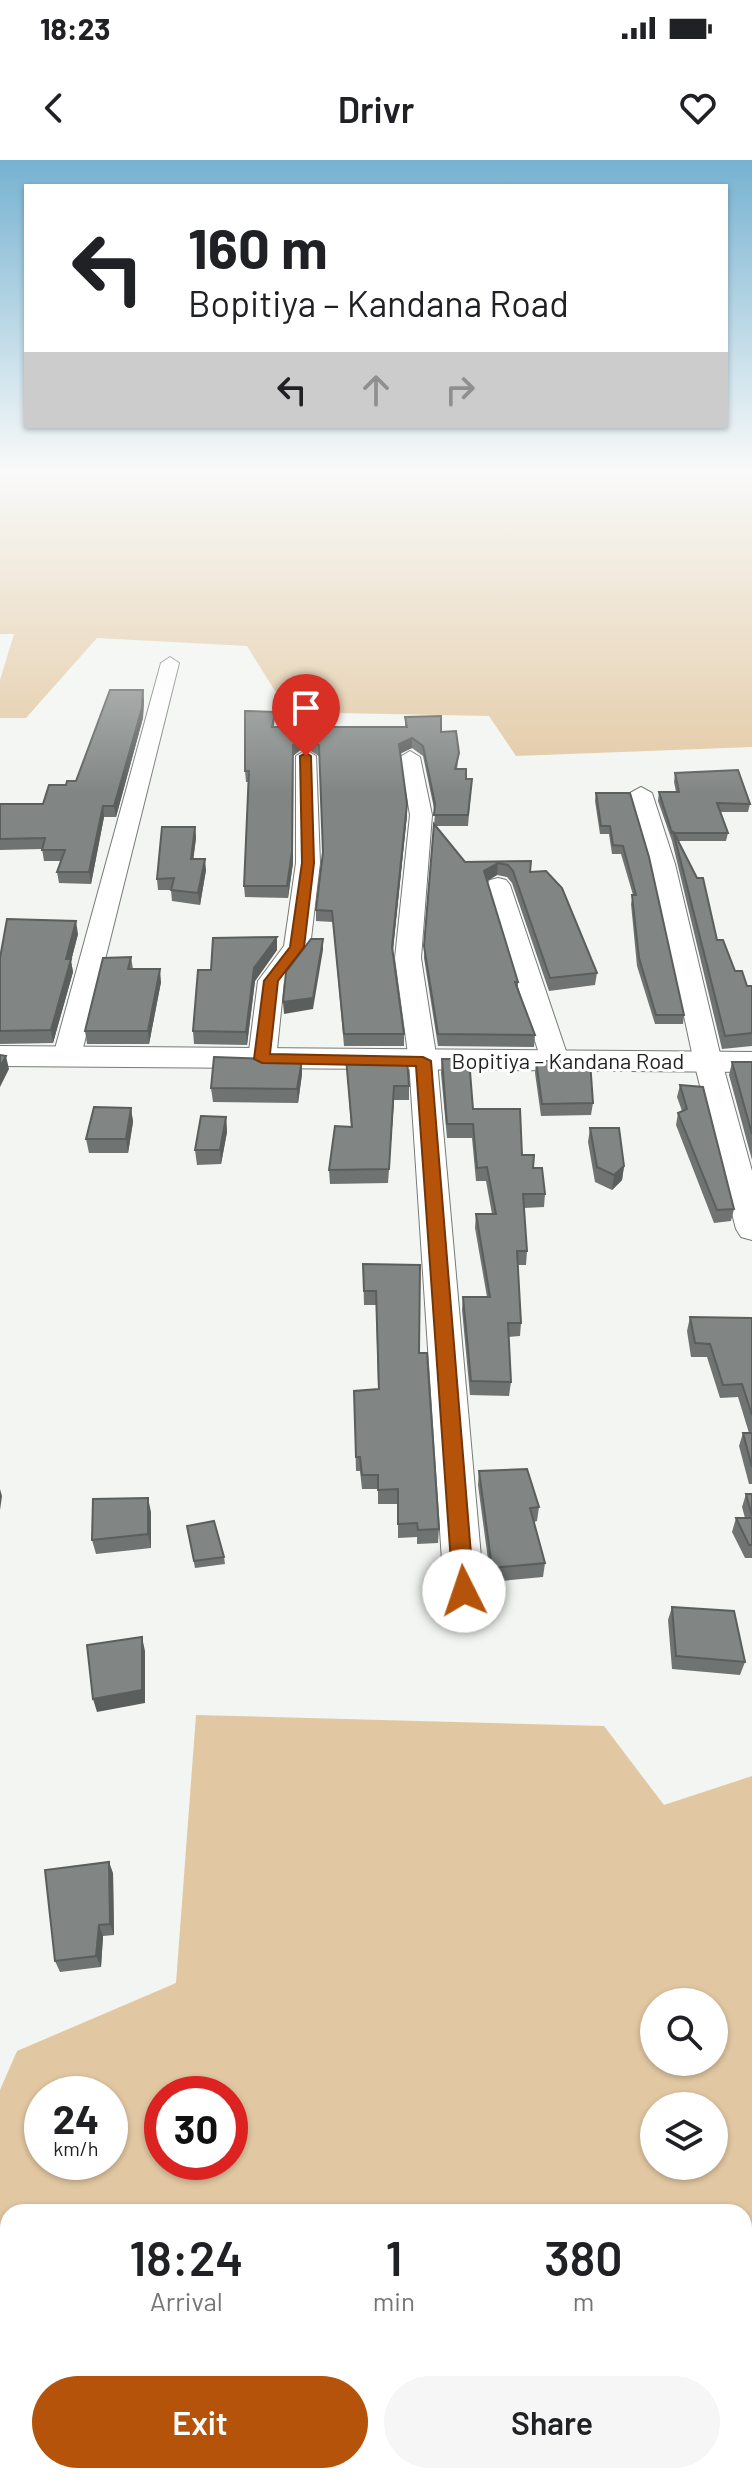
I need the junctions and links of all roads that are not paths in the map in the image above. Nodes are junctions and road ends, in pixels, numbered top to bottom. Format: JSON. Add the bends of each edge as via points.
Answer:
{"nodes":[{"id":1,"x":170,"y":663,"type":"dead end"},
{"id":2,"x":306,"y":756,"type":"dead end"},
{"id":3,"x":410,"y":757,"type":"dead end"},
{"id":4,"x":641,"y":793,"type":"dead end"},
{"id":5,"x":498,"y":885,"type":"dead end"},
{"id":6,"x":0,"y":1056,"type":"edge"},
{"id":7,"x":67,"y":1056,"type":"junction"},
{"id":8,"x":262,"y":1059,"type":"junction"},
{"id":9,"x":555,"y":1060,"type":"junction"},
{"id":10,"x":423,"y":1061,"type":"junction"},
{"id":11,"x":708,"y":1062,"type":"junction"},
{"id":12,"x":752,"y":1062,"type":"edge"},
{"id":13,"x":752,"y":1229,"type":"edge"},
{"id":14,"x":464,"y":1591,"type":"dead end"}],
"edges":[{"from":1,"to":7,"type":"street"},
{"from":2,"to":8,"type":"street","via":[[308,863],[297,947],[271,981]]},
{"from":3,"to":10,"type":"street","via":[[421,815],[408,958]]},
{"from":4,"to":11,"type":"street","via":[[687,960]]},
{"from":5,"to":9,"type":"street"},
{"from":6,"to":7,"type":"street","name":"Bopitiya – Kandana Road"},
{"from":7,"to":8,"type":"street","name":"Bopitiya – Kandana Road"},
{"from":8,"to":10,"type":"street","name":"Bopitiya – Kandana Road"},
{"from":9,"to":10,"type":"street","name":"Bopitiya – Kandana Road"},
{"from":9,"to":11,"type":"street","name":"Bopitiya – Kandana Road"},
{"from":10,"to":14,"type":"street"},
{"from":11,"to":12,"type":"street","name":"Bopitiya – Kandana Road"},
{"from":11,"to":13,"type":"street"}]}
